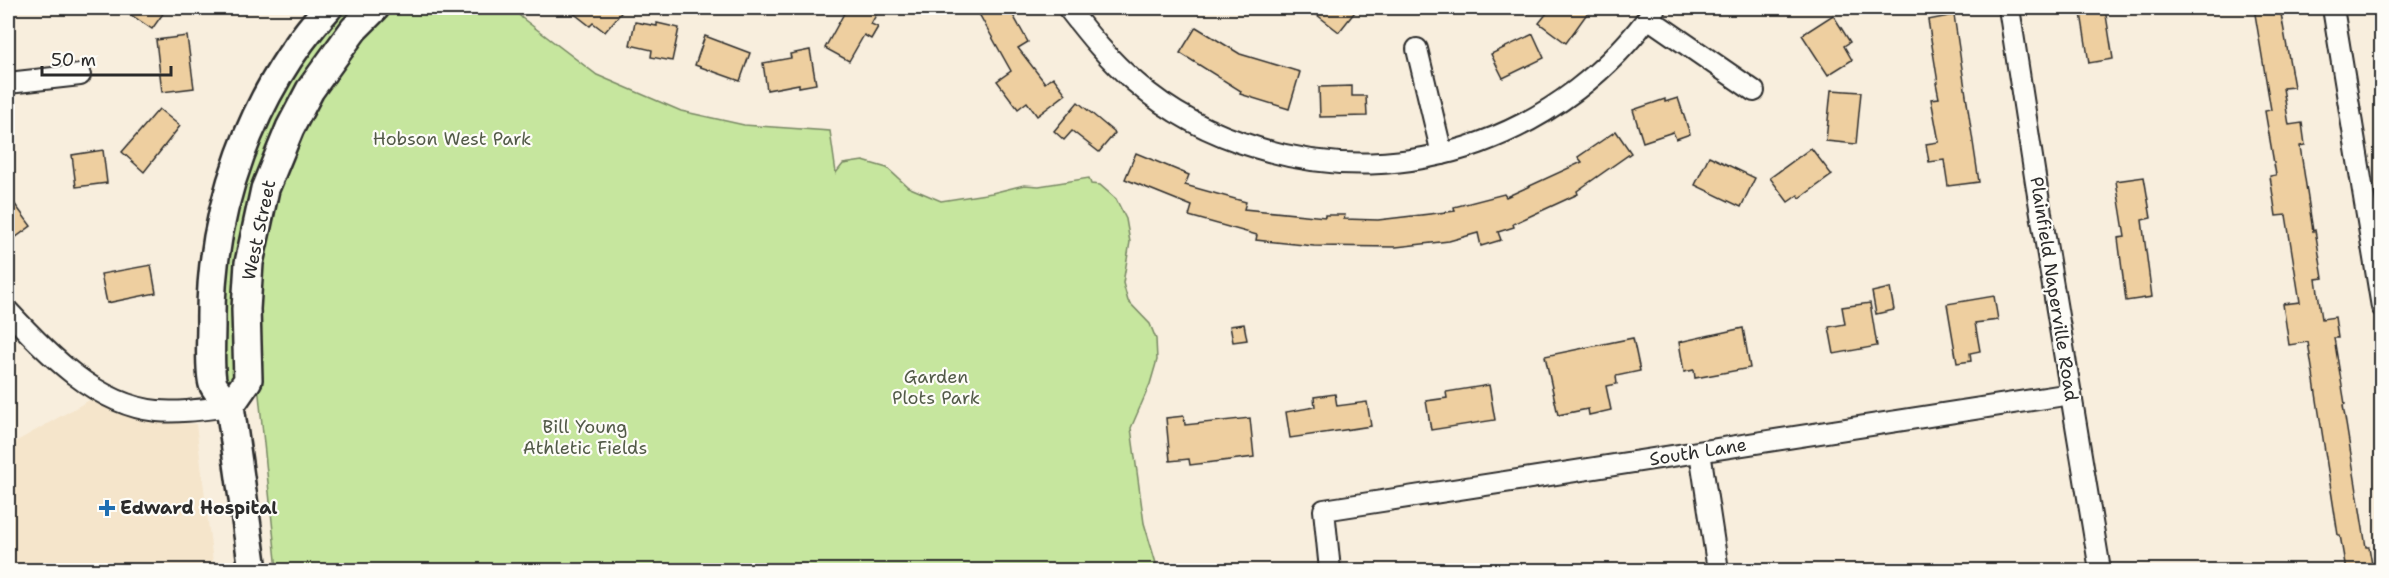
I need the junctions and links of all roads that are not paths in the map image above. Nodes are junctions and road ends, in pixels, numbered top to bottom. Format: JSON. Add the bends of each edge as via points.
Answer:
{"nodes":[{"id":1,"x":328,"y":8,"type":"edge"},
{"id":2,"x":375,"y":8,"type":"edge"},
{"id":3,"x":1068,"y":8,"type":"edge"},
{"id":4,"x":2009,"y":8,"type":"edge"},
{"id":5,"x":2333,"y":8,"type":"edge"},
{"id":6,"x":1651,"y":13,"type":"edge"},
{"id":7,"x":1417,"y":49,"type":"dead end"},
{"id":8,"x":80,"y":75,"type":"dead end"},
{"id":9,"x":8,"y":83,"type":"edge"},
{"id":10,"x":1754,"y":91,"type":"dead end"},
{"id":11,"x":1442,"y":154,"type":"junction"},
{"id":12,"x":2382,"y":308,"type":"edge"},
{"id":13,"x":8,"y":310,"type":"edge"},
{"id":14,"x":2071,"y":394,"type":"junction"},
{"id":15,"x":230,"y":406,"type":"junction"},
{"id":16,"x":1700,"y":452,"type":"junction"},
{"id":17,"x":253,"y":570,"type":"edge"},
{"id":18,"x":1330,"y":570,"type":"edge"},
{"id":19,"x":1718,"y":570,"type":"edge"},
{"id":20,"x":2100,"y":570,"type":"edge"}],
"edges":[{"from":1,"to":15,"type":"street","name":"West Street","via":[[289,59],[266,99],[248,135],[226,202],[214,267],[211,340],[213,384]]},
{"from":2,"to":15,"type":"street","name":"West Street","via":[[354,29],[310,90],[265,189],[249,263],[248,380]]},
{"from":3,"to":11,"type":"street","via":[[1102,51],[1136,83],[1188,119],[1242,143],[1326,162],[1377,164]]},
{"from":4,"to":14,"type":"street","name":"Plainfield Naperville Road"},
{"from":5,"to":12,"type":"street"},
{"from":6,"to":10,"type":"street"},
{"from":6,"to":11,"type":"street","via":[[1610,62],[1563,100],[1504,134]]},
{"from":7,"to":11,"type":"street"},
{"from":8,"to":9,"type":"street"},
{"from":13,"to":15,"type":"street","via":[[70,370],[119,401],[169,411]]},
{"from":14,"to":16,"type":"street","name":"South Lane"},
{"from":14,"to":20,"type":"street","name":"Plainfield Naperville Road"},
{"from":15,"to":17,"type":"street","name":"West Street"},
{"from":16,"to":18,"type":"street","name":"South Lane","via":[[1324,510]]},
{"from":16,"to":19,"type":"street"}]}
